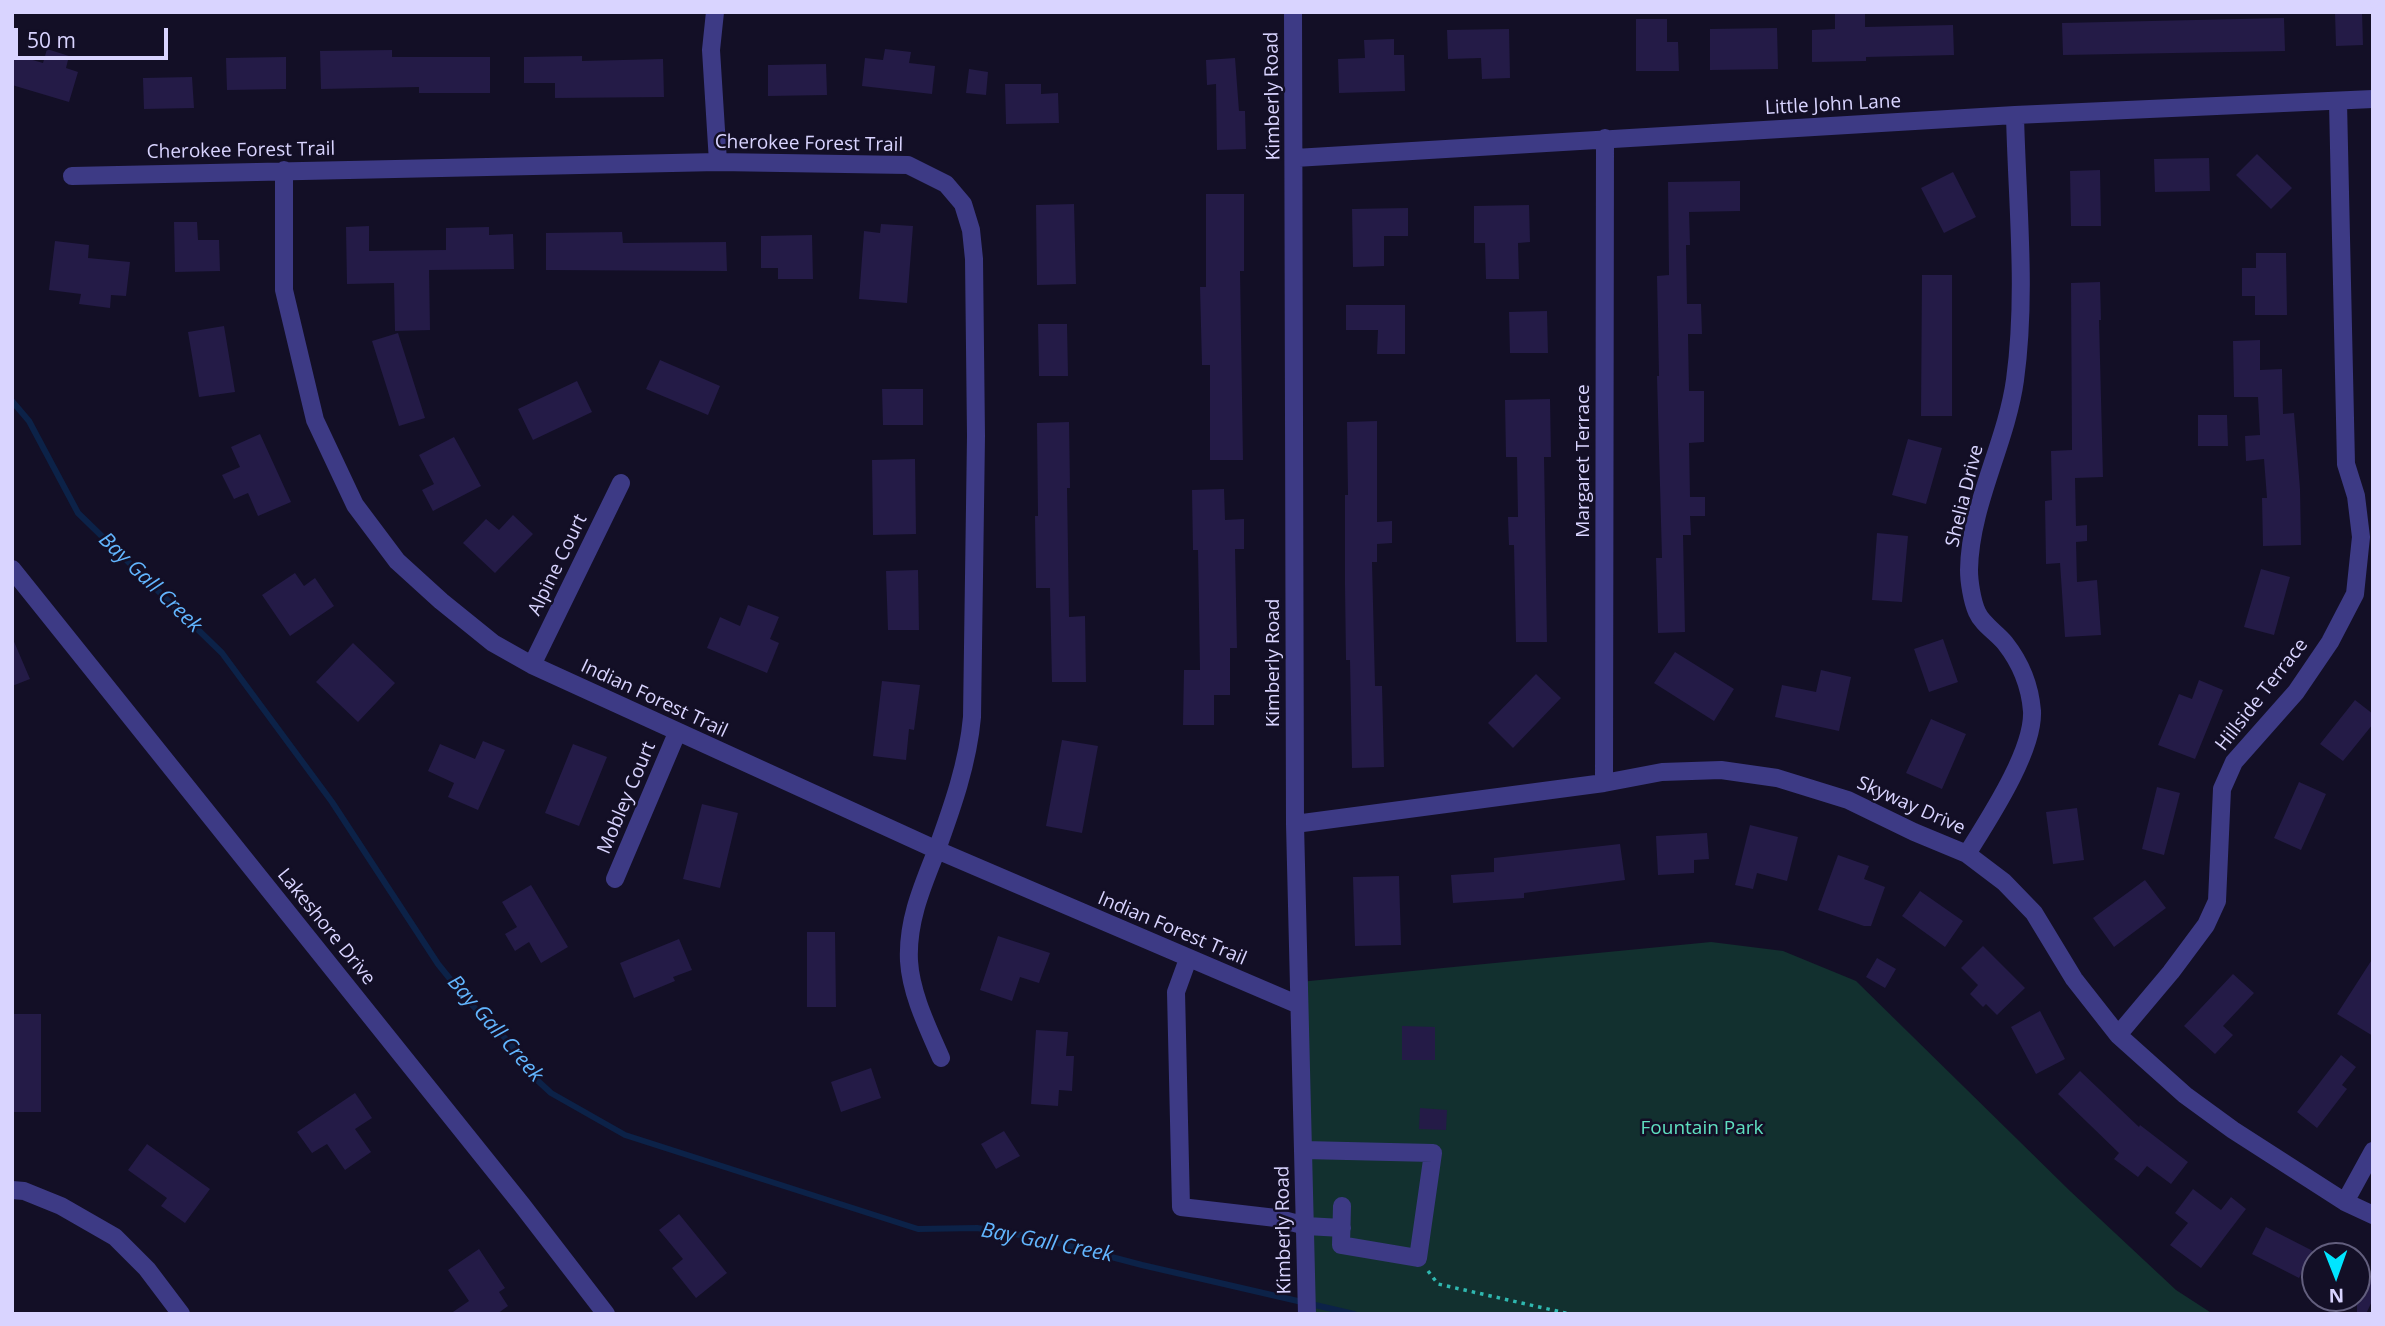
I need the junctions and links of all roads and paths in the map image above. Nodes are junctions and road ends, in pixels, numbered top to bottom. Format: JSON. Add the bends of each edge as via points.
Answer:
{"nodes":[{"id":1,"x":715,"y":12,"type":"edge"},
{"id":2,"x":1293,"y":12,"type":"edge"},
{"id":3,"x":2373,"y":99,"type":"edge"},
{"id":4,"x":2338,"y":102,"type":"junction"},
{"id":5,"x":2015,"y":115,"type":"junction"},
{"id":6,"x":1605,"y":138,"type":"junction"},
{"id":7,"x":1295,"y":159,"type":"junction"},
{"id":8,"x":718,"y":162,"type":"junction"},
{"id":9,"x":284,"y":170,"type":"junction"},
{"id":10,"x":72,"y":176,"type":"dead end"},
{"id":11,"x":621,"y":483,"type":"dead end"},
{"id":12,"x":12,"y":569,"type":"edge"},
{"id":13,"x":532,"y":665,"type":"junction"},
{"id":14,"x":677,"y":733,"type":"junction"},
{"id":15,"x":1604,"y":783,"type":"junction"},
{"id":16,"x":1295,"y":824,"type":"junction"},
{"id":17,"x":937,"y":850,"type":"junction"},
{"id":18,"x":1967,"y":854,"type":"junction"},
{"id":19,"x":615,"y":879,"type":"dead end"},
{"id":20,"x":1188,"y":959,"type":"junction"},
{"id":21,"x":1299,"y":1005,"type":"junction"},
{"id":22,"x":2118,"y":1035,"type":"junction"},
{"id":23,"x":941,"y":1058,"type":"dead end"},
{"id":24,"x":1304,"y":1150,"type":"junction"},
{"id":25,"x":2373,"y":1151,"type":"edge"},
{"id":26,"x":12,"y":1190,"type":"edge"},
{"id":27,"x":2345,"y":1202,"type":"junction"},
{"id":28,"x":1342,"y":1206,"type":"dead end"},
{"id":29,"x":2373,"y":1215,"type":"edge"},
{"id":30,"x":1306,"y":1226,"type":"junction"},
{"id":31,"x":1342,"y":1228,"type":"junction"},
{"id":32,"x":1418,"y":1258,"type":"junction"},
{"id":33,"x":596,"y":1310,"type":"edge"},
{"id":34,"x":181,"y":1314,"type":"edge"},
{"id":35,"x":1307,"y":1314,"type":"edge"},
{"id":36,"x":1570,"y":1314,"type":"edge"}],
"edges":[{"from":1,"to":8,"type":"street","via":[[711,50]]},
{"from":2,"to":7,"type":"street","name":"Kimberly Road"},
{"from":3,"to":4,"type":"street","name":"Little John Lane"},
{"from":4,"to":5,"type":"street","name":"Little John Lane"},
{"from":4,"to":22,"type":"street","name":"Hillside Terrace","via":[[2346,464],[2361,537],[2355,594],[2296,692],[2234,762],[2222,789],[2217,901],[2171,972]]},
{"from":5,"to":6,"type":"street","name":"Little John Lane"},
{"from":5,"to":18,"type":"street","name":"Shelia Drive","via":[[2020,244],[2015,383],[1974,531],[1969,572],[1977,613],[2005,643],[2024,673],[2032,712],[2027,743]]},
{"from":6,"to":7,"type":"street","name":"Little John Lane"},
{"from":6,"to":15,"type":"street","name":"Margaret Terrace"},
{"from":7,"to":16,"type":"street","name":"Kimberly Road"},
{"from":8,"to":9,"type":"street","name":"Cherokee Forest Trail"},
{"from":8,"to":17,"type":"street","name":"Cherokee Forest Trail","via":[[908,165],[946,184],[964,204],[974,259],[972,717],[967,752]]},
{"from":9,"to":10,"type":"street","name":"Cherokee Forest Trail"},
{"from":9,"to":13,"type":"street","name":"Indian Forest Trail","via":[[284,290],[315,420],[355,505],[397,561],[441,601],[493,643]]},
{"from":11,"to":13,"type":"street","name":"Alpine Court"},
{"from":12,"to":33,"type":"street","name":"Lakeshore Drive"},
{"from":13,"to":14,"type":"street","name":"Indian Forest Trail"},
{"from":14,"to":17,"type":"street","name":"Indian Forest Trail"},
{"from":14,"to":19,"type":"street","name":"Mobley Court"},
{"from":15,"to":16,"type":"street","name":"Skyway Drive"},
{"from":15,"to":18,"type":"street","name":"Skyway Drive","via":[[1662,772],[1721,770],[1777,778],[1848,800]]},
{"from":16,"to":21,"type":"street","name":"Kimberly Road"},
{"from":17,"to":20,"type":"street","name":"Indian Forest Trail"},
{"from":17,"to":23,"type":"street","name":"Cherokee Forest Trail","via":[[912,919],[909,963],[919,1004]]},
{"from":18,"to":22,"type":"street","name":"Skyway Drive","via":[[2034,913],[2074,979]]},
{"from":20,"to":21,"type":"street","name":"Indian Forest Trail"},
{"from":20,"to":30,"type":"street","via":[[1176,992],[1181,1207]]},
{"from":21,"to":24,"type":"street","name":"Kimberly Road"},
{"from":22,"to":27,"type":"street","name":"Skyway Drive","via":[[2223,1123]]},
{"from":24,"to":30,"type":"street","name":"Kimberly Road"},
{"from":24,"to":32,"type":"street","via":[[1433,1153]]},
{"from":25,"to":27,"type":"street"},
{"from":26,"to":34,"type":"street","via":[[61,1206],[115,1237]]},
{"from":27,"to":29,"type":"street","name":"Skyway Drive"},
{"from":28,"to":31,"type":"street"},
{"from":30,"to":31,"type":"street"},
{"from":30,"to":35,"type":"street","name":"Kimberly Road"},
{"from":31,"to":32,"type":"street","via":[[1341,1245]]},
{"from":32,"to":36,"type":"path","via":[[1438,1284]]}]}
